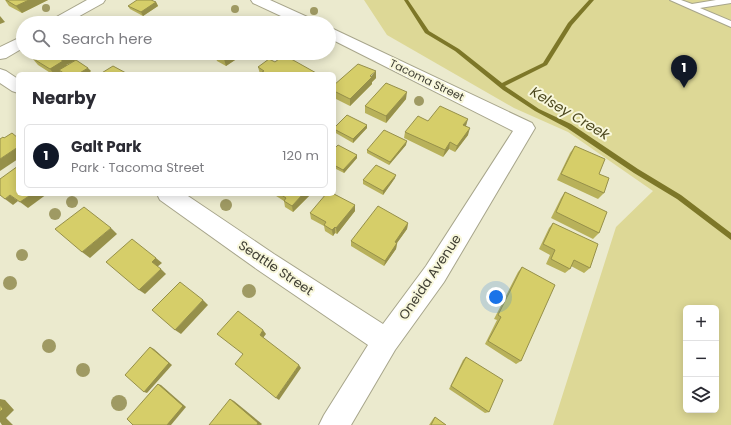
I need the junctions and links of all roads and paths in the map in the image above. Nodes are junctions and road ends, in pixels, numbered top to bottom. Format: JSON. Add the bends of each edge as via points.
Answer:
{"nodes":[{"id":1,"x":98,"y":0,"type":"edge"},
{"id":2,"x":258,"y":0,"type":"edge"},
{"id":3,"x":674,"y":0,"type":"edge"},
{"id":4,"x":731,"y":0,"type":"edge"},
{"id":5,"x":691,"y":7,"type":"junction"},
{"id":6,"x":69,"y":16,"type":"edge"},
{"id":7,"x":293,"y":16,"type":"edge"},
{"id":8,"x":731,"y":24,"type":"edge"},
{"id":9,"x":336,"y":35,"type":"edge"},
{"id":10,"x":16,"y":45,"type":"edge"},
{"id":11,"x":0,"y":54,"type":"edge"},
{"id":12,"x":0,"y":76,"type":"edge"},
{"id":13,"x":16,"y":86,"type":"edge"},
{"id":14,"x":525,"y":128,"type":"joint"},
{"id":15,"x":171,"y":196,"type":"edge"},
{"id":16,"x":386,"y":341,"type":"junction"},
{"id":17,"x":334,"y":425,"type":"edge"}],
"edges":[{"from":1,"to":6,"type":"street"},
{"from":2,"to":7,"type":"street"},
{"from":3,"to":5,"type":"lane"},
{"from":4,"to":5,"type":"lane"},
{"from":5,"to":8,"type":"lane"},
{"from":9,"to":14,"type":"street","name":"Tacoma Street"},
{"from":10,"to":11,"type":"street"},
{"from":12,"to":13,"type":"street"},
{"from":14,"to":16,"type":"street","name":"Oneida Avenue","via":[[435,274]]},
{"from":15,"to":16,"type":"street","name":"Seattle Street"},
{"from":16,"to":17,"type":"street","name":"Oneida Avenue"}]}
